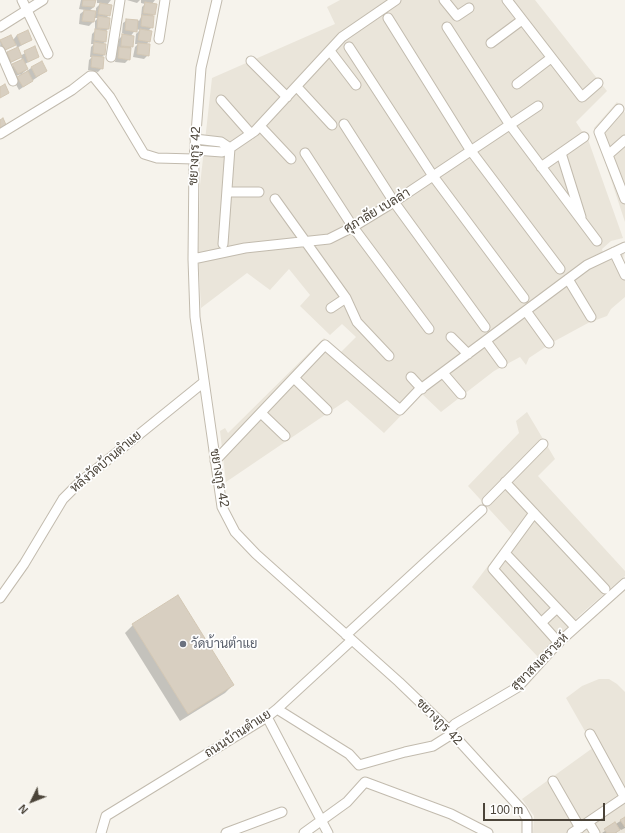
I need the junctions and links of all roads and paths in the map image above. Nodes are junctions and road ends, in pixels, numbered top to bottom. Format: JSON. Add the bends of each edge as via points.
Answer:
{"nodes":[{"id":1,"x":22,"y":0,"type":"edge"},
{"id":2,"x":42,"y":0,"type":"edge"},
{"id":3,"x":120,"y":0,"type":"edge"},
{"id":4,"x":165,"y":0,"type":"edge"},
{"id":5,"x":217,"y":0,"type":"edge"},
{"id":6,"x":396,"y":0,"type":"edge"},
{"id":7,"x":444,"y":0,"type":"edge"},
{"id":8,"x":507,"y":0,"type":"edge"},
{"id":9,"x":28,"y":8,"type":"junction"},
{"id":10,"x":469,"y":8,"type":"dead end"},
{"id":11,"x":388,"y":18,"type":"dead end"},
{"id":12,"x":522,"y":20,"type":"junction"},
{"id":13,"x":0,"y":27,"type":"edge"},
{"id":14,"x":447,"y":27,"type":"dead end"},
{"id":15,"x":159,"y":39,"type":"dead end"},
{"id":16,"x":491,"y":43,"type":"dead end"},
{"id":17,"x":349,"y":46,"type":"dead end"},
{"id":18,"x":0,"y":51,"type":"edge"},
{"id":19,"x":330,"y":51,"type":"junction"},
{"id":20,"x":48,"y":54,"type":"dead end"},
{"id":21,"x":111,"y":57,"type":"dead end"},
{"id":22,"x":552,"y":58,"type":"junction"},
{"id":23,"x":251,"y":60,"type":"dead end"},
{"id":24,"x":14,"y":81,"type":"dead end"},
{"id":25,"x":598,"y":83,"type":"dead end"},
{"id":26,"x":516,"y":84,"type":"dead end"},
{"id":27,"x":356,"y":85,"type":"dead end"},
{"id":28,"x":297,"y":87,"type":"junction"},
{"id":29,"x":287,"y":97,"type":"junction"},
{"id":30,"x":221,"y":100,"type":"dead end"},
{"id":31,"x":538,"y":106,"type":"dead end"},
{"id":32,"x":619,"y":109,"type":"dead end"},
{"id":33,"x":344,"y":124,"type":"dead end"},
{"id":34,"x":332,"y":125,"type":"dead end"},
{"id":35,"x":510,"y":125,"type":"junction"},
{"id":36,"x":260,"y":126,"type":"junction"},
{"id":37,"x":0,"y":134,"type":"edge"},
{"id":38,"x":251,"y":134,"type":"junction"},
{"id":39,"x":584,"y":137,"type":"dead end"},
{"id":40,"x":195,"y":139,"type":"junction"},
{"id":41,"x":625,"y":140,"type":"edge"},
{"id":42,"x":230,"y":148,"type":"junction"},
{"id":43,"x":471,"y":151,"type":"junction"},
{"id":44,"x":305,"y":153,"type":"dead end"},
{"id":45,"x":561,"y":153,"type":"junction"},
{"id":46,"x":194,"y":154,"type":"junction"},
{"id":47,"x":608,"y":155,"type":"junction"},
{"id":48,"x":291,"y":159,"type":"dead end"},
{"id":49,"x":541,"y":167,"type":"junction"},
{"id":50,"x":433,"y":176,"type":"junction"},
{"id":51,"x":227,"y":192,"type":"junction"},
{"id":52,"x":259,"y":192,"type":"dead end"},
{"id":53,"x":275,"y":198,"type":"dead end"},
{"id":54,"x":625,"y":199,"type":"edge"},
{"id":55,"x":394,"y":202,"type":"junction"},
{"id":56,"x":584,"y":223,"type":"junction"},
{"id":57,"x":353,"y":227,"type":"junction"},
{"id":58,"x":597,"y":241,"type":"dead end"},
{"id":59,"x":304,"y":242,"type":"junction"},
{"id":60,"x":223,"y":244,"type":"dead end"},
{"id":61,"x":625,"y":247,"type":"edge"},
{"id":62,"x":614,"y":252,"type":"junction"},
{"id":63,"x":193,"y":259,"type":"junction"},
{"id":64,"x":560,"y":270,"type":"dead end"},
{"id":65,"x":625,"y":275,"type":"edge"},
{"id":66,"x":568,"y":279,"type":"junction"},
{"id":67,"x":346,"y":298,"type":"junction"},
{"id":68,"x":524,"y":298,"type":"dead end"},
{"id":69,"x":330,"y":308,"type":"dead end"},
{"id":70,"x":526,"y":311,"type":"junction"},
{"id":71,"x":591,"y":317,"type":"dead end"},
{"id":72,"x":486,"y":327,"type":"dead end"},
{"id":73,"x":429,"y":329,"type":"dead end"},
{"id":74,"x":451,"y":337,"type":"dead end"},
{"id":75,"x":486,"y":341,"type":"junction"},
{"id":76,"x":549,"y":343,"type":"dead end"},
{"id":77,"x":468,"y":354,"type":"junction"},
{"id":78,"x":389,"y":356,"type":"dead end"},
{"id":79,"x":502,"y":362,"type":"dead end"},
{"id":80,"x":443,"y":373,"type":"junction"},
{"id":81,"x":412,"y":377,"type":"dead end"},
{"id":82,"x":294,"y":378,"type":"junction"},
{"id":83,"x":204,"y":382,"type":"junction"},
{"id":84,"x":422,"y":388,"type":"junction"},
{"id":85,"x":460,"y":394,"type":"dead end"},
{"id":86,"x":327,"y":410,"type":"dead end"},
{"id":87,"x":261,"y":413,"type":"junction"},
{"id":88,"x":285,"y":436,"type":"dead end"},
{"id":89,"x":543,"y":444,"type":"dead end"},
{"id":90,"x":215,"y":461,"type":"junction"},
{"id":91,"x":505,"y":482,"type":"junction"},
{"id":92,"x":487,"y":501,"type":"dead end"},
{"id":93,"x":482,"y":510,"type":"dead end"},
{"id":94,"x":534,"y":513,"type":"junction"},
{"id":95,"x":505,"y":553,"type":"junction"},
{"id":96,"x":625,"y":584,"type":"edge"},
{"id":97,"x":605,"y":589,"type":"dead end"},
{"id":98,"x":0,"y":598,"type":"edge"},
{"id":99,"x":557,"y":608,"type":"junction"},
{"id":100,"x":541,"y":623,"type":"junction"},
{"id":101,"x":575,"y":627,"type":"junction"},
{"id":102,"x":349,"y":638,"type":"junction"},
{"id":103,"x":559,"y":642,"type":"junction"},
{"id":104,"x":277,"y":709,"type":"junction"},
{"id":105,"x":267,"y":717,"type":"junction"},
{"id":106,"x":450,"y":732,"type":"junction"},
{"id":107,"x":590,"y":734,"type":"dead end"},
{"id":108,"x":553,"y":781,"type":"dead end"},
{"id":109,"x":625,"y":798,"type":"edge"},
{"id":110,"x":282,"y":812,"type":"dead end"},
{"id":111,"x":321,"y":821,"type":"junction"},
{"id":112,"x":589,"y":823,"type":"junction"},
{"id":113,"x":576,"y":831,"type":"edge"},
{"id":114,"x":101,"y":833,"type":"edge"},
{"id":115,"x":226,"y":833,"type":"edge"},
{"id":116,"x":304,"y":833,"type":"edge"},
{"id":117,"x":328,"y":833,"type":"edge"},
{"id":118,"x":488,"y":833,"type":"edge"},
{"id":119,"x":527,"y":833,"type":"edge"},
{"id":120,"x":595,"y":833,"type":"edge"}],
"edges":[{"from":1,"to":9,"type":"street"},
{"from":2,"to":9,"type":"street"},
{"from":3,"to":21,"type":"street"},
{"from":4,"to":15,"type":"street"},
{"from":5,"to":40,"type":"street","name":"ชยางกูร 42","via":[[201,68]]},
{"from":6,"to":19,"type":"street","via":[[342,37]]},
{"from":7,"to":10,"type":"street","via":[[457,16]]},
{"from":8,"to":12,"type":"street"},
{"from":9,"to":13,"type":"street"},
{"from":9,"to":20,"type":"street"},
{"from":11,"to":43,"type":"street"},
{"from":12,"to":16,"type":"street"},
{"from":12,"to":22,"type":"street"},
{"from":14,"to":35,"type":"street"},
{"from":17,"to":50,"type":"street"},
{"from":18,"to":24,"type":"street"},
{"from":19,"to":27,"type":"street"},
{"from":19,"to":28,"type":"street"},
{"from":22,"to":25,"type":"street","via":[[582,96]]},
{"from":22,"to":26,"type":"street"},
{"from":23,"to":29,"type":"street"},
{"from":28,"to":29,"type":"street"},
{"from":28,"to":34,"type":"street"},
{"from":29,"to":36,"type":"street"},
{"from":30,"to":38,"type":"street"},
{"from":31,"to":35,"type":"street","name":"ศุภาลัย เบลล่า"},
{"from":32,"to":47,"type":"street","via":[[599,132]]},
{"from":33,"to":55,"type":"street"},
{"from":35,"to":43,"type":"street","name":"ศุภาลัย เบลล่า"},
{"from":35,"to":49,"type":"street"},
{"from":36,"to":38,"type":"street"},
{"from":36,"to":48,"type":"street"},
{"from":37,"to":46,"type":"street","via":[[93,76],[110,97],[144,154],[157,158]]},
{"from":38,"to":42,"type":"street"},
{"from":39,"to":45,"type":"street"},
{"from":40,"to":42,"type":"street","via":[[221,142]]},
{"from":40,"to":46,"type":"street","name":"ชยางกูร 42"},
{"from":41,"to":47,"type":"street"},
{"from":42,"to":46,"type":"street","via":[[222,152]]},
{"from":42,"to":51,"type":"street"},
{"from":43,"to":50,"type":"street","name":"ศุภาลัย เบลล่า"},
{"from":43,"to":64,"type":"street"},
{"from":44,"to":57,"type":"street"},
{"from":45,"to":49,"type":"street"},
{"from":45,"to":56,"type":"street"},
{"from":46,"to":63,"type":"street","name":"ชยางกูร 42"},
{"from":47,"to":54,"type":"street"},
{"from":49,"to":56,"type":"street"},
{"from":50,"to":55,"type":"street","name":"ศุภาลัย เบลล่า"},
{"from":50,"to":68,"type":"street"},
{"from":51,"to":52,"type":"street"},
{"from":51,"to":60,"type":"street"},
{"from":53,"to":59,"type":"street"},
{"from":55,"to":57,"type":"street","name":"ศุภาลัย เบลล่า"},
{"from":55,"to":72,"type":"street"},
{"from":56,"to":58,"type":"street"},
{"from":57,"to":59,"type":"street","name":"ศุภาลัย เบลล่า","via":[[329,239]]},
{"from":57,"to":73,"type":"street"},
{"from":59,"to":63,"type":"street","name":"ศุภาลัย เบลล่า","via":[[245,248]]},
{"from":59,"to":67,"type":"street"},
{"from":61,"to":62,"type":"street"},
{"from":62,"to":65,"type":"street"},
{"from":62,"to":66,"type":"street","via":[[587,265]]},
{"from":63,"to":83,"type":"street","name":"ชยางกูร 42","via":[[195,317]]},
{"from":66,"to":70,"type":"street"},
{"from":66,"to":71,"type":"street"},
{"from":67,"to":69,"type":"street"},
{"from":67,"to":78,"type":"street","via":[[357,322]]},
{"from":70,"to":75,"type":"street"},
{"from":70,"to":76,"type":"street"},
{"from":74,"to":77,"type":"street"},
{"from":75,"to":77,"type":"street"},
{"from":75,"to":79,"type":"street"},
{"from":77,"to":80,"type":"street"},
{"from":80,"to":84,"type":"street"},
{"from":80,"to":85,"type":"street"},
{"from":81,"to":84,"type":"street"},
{"from":82,"to":84,"type":"street","via":[[325,345],[400,410]]},
{"from":82,"to":86,"type":"street"},
{"from":82,"to":87,"type":"street"},
{"from":83,"to":90,"type":"street","name":"ชยางกูร 42"},
{"from":83,"to":98,"type":"street","name":"หลังวัดบ้านตำแย","via":[[79,483],[63,499]]},
{"from":87,"to":88,"type":"street"},
{"from":87,"to":90,"type":"street"},
{"from":89,"to":91,"type":"street"},
{"from":90,"to":102,"type":"street","name":"ชยางกูร 42","via":[[222,507],[235,532]]},
{"from":91,"to":92,"type":"street"},
{"from":91,"to":94,"type":"street"},
{"from":93,"to":102,"type":"street"},
{"from":94,"to":95,"type":"street"},
{"from":94,"to":97,"type":"street"},
{"from":95,"to":99,"type":"street"},
{"from":95,"to":100,"type":"street","via":[[493,569]]},
{"from":96,"to":101,"type":"street","name":"สุขาสงเคราะห์"},
{"from":99,"to":100,"type":"street"},
{"from":99,"to":101,"type":"street"},
{"from":100,"to":103,"type":"street"},
{"from":101,"to":103,"type":"street","name":"สุขาสงเคราะห์"},
{"from":102,"to":104,"type":"street"},
{"from":102,"to":106,"type":"street","name":"ชยางกูร 42"},
{"from":103,"to":106,"type":"street","name":"สุขาสงเคราะห์","via":[[514,690],[455,724]]},
{"from":104,"to":105,"type":"street","name":"ถนนบ้านตำแย"},
{"from":104,"to":106,"type":"street","name":"ถนนบ้านตำแย","via":[[349,754],[359,765],[433,746]]},
{"from":105,"to":111,"type":"street"},
{"from":105,"to":114,"type":"street","name":"ถนนบ้านตำแย","via":[[106,816]]},
{"from":106,"to":119,"type":"street","name":"ชยางกูร 42","via":[[522,810],[527,819]]},
{"from":107,"to":109,"type":"street"},
{"from":108,"to":113,"type":"street"},
{"from":109,"to":112,"type":"street"},
{"from":110,"to":115,"type":"street"},
{"from":111,"to":116,"type":"street"},
{"from":111,"to":117,"type":"street"},
{"from":111,"to":118,"type":"street","via":[[347,802],[365,782],[451,814]]},
{"from":112,"to":113,"type":"street"},
{"from":112,"to":120,"type":"street"}]}
